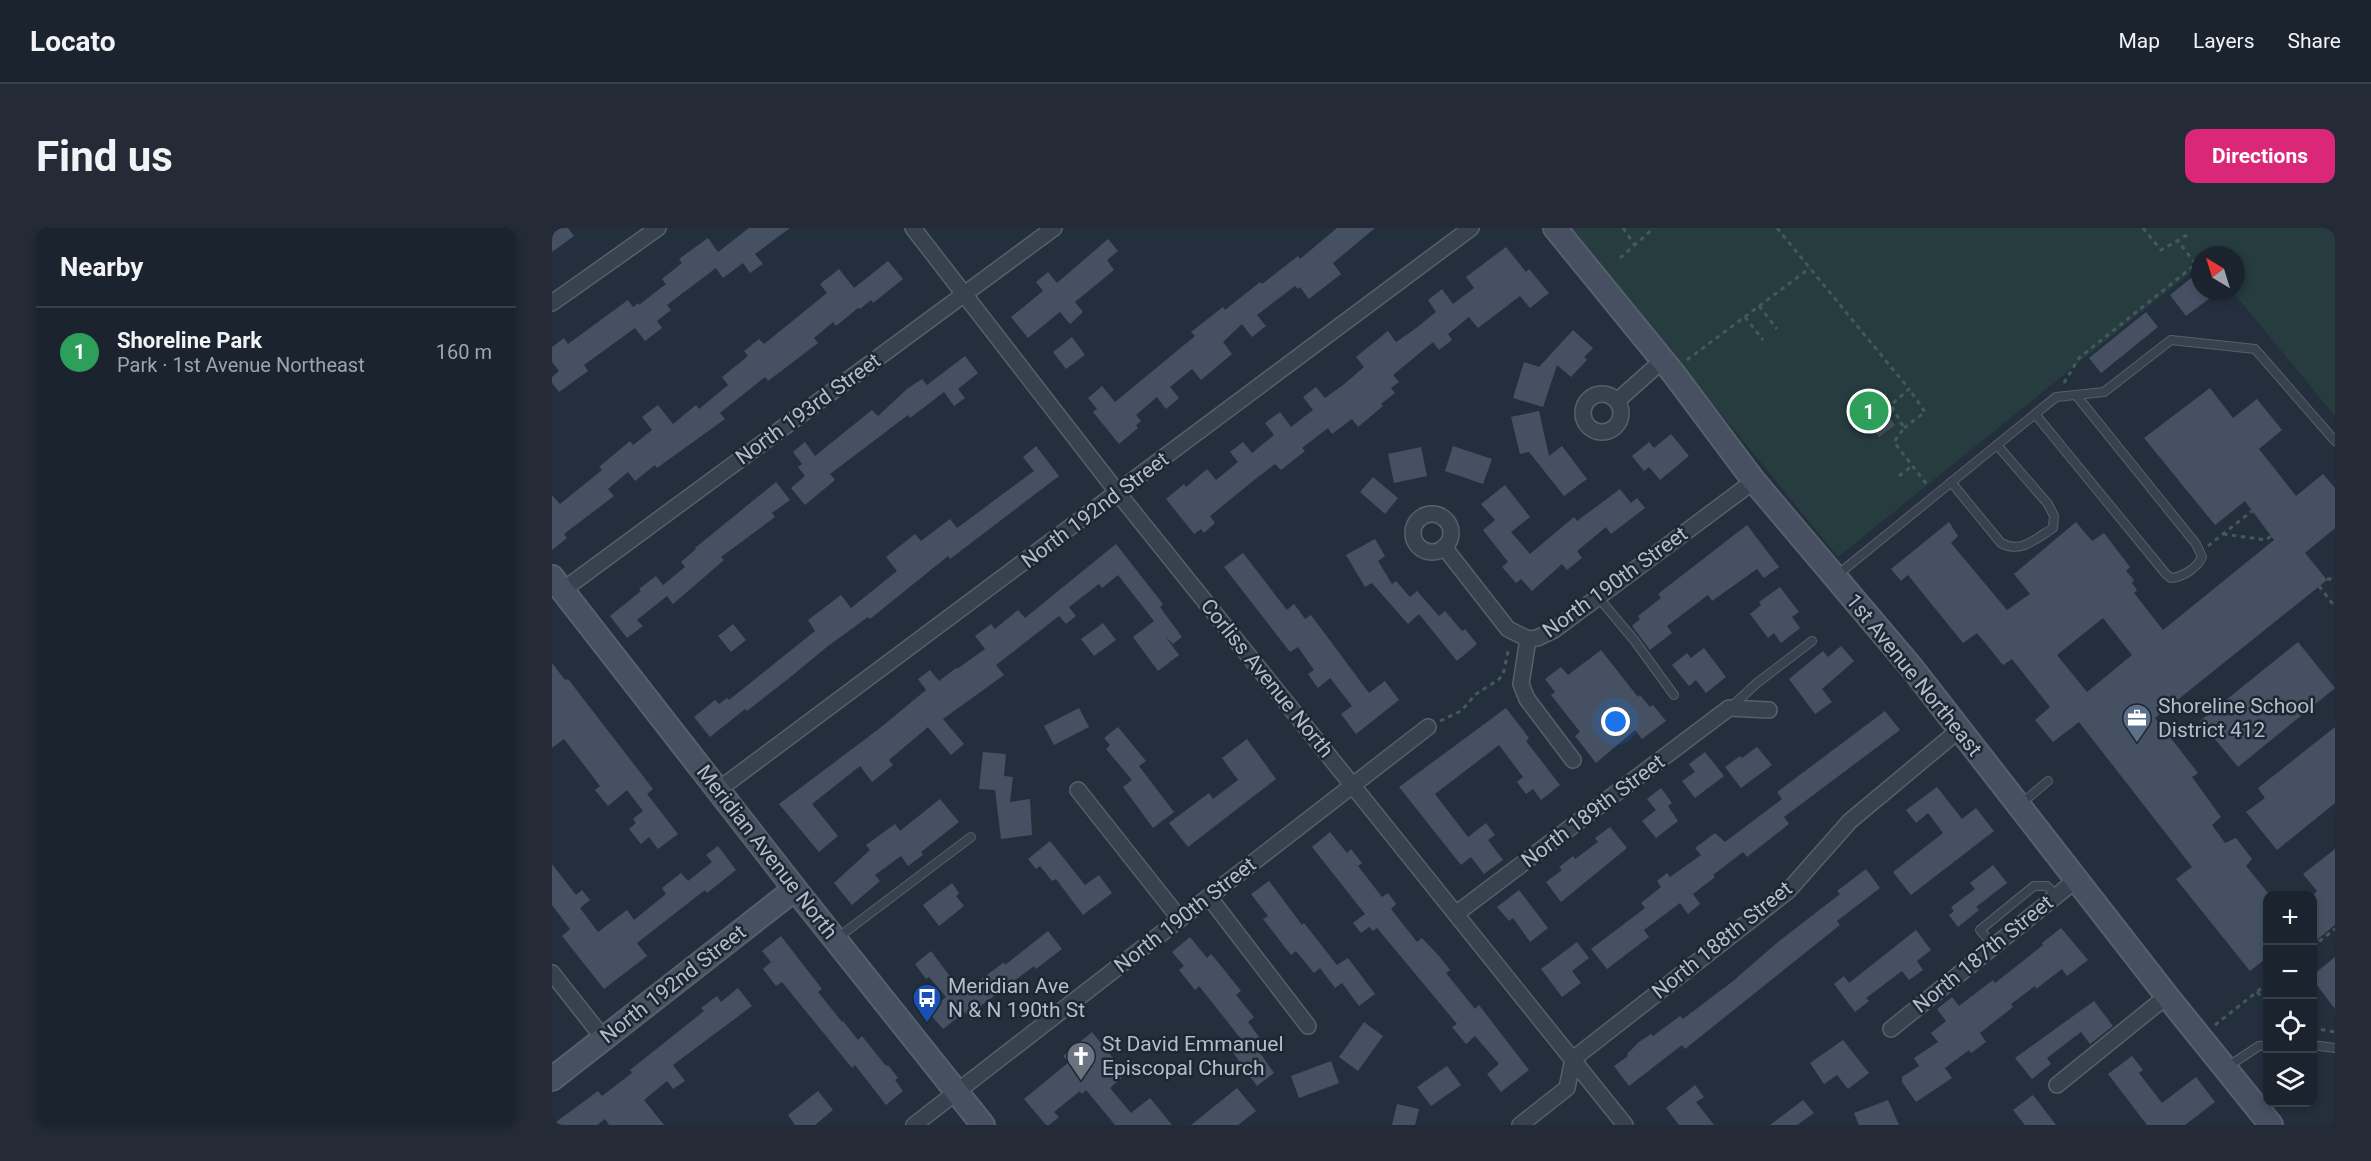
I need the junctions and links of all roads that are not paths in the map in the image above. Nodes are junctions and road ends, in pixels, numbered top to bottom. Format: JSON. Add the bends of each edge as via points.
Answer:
{"nodes":[{"id":1,"x":658,"y":228,"type":"edge"},
{"id":2,"x":913,"y":228,"type":"edge"},
{"id":3,"x":1054,"y":228,"type":"edge"},
{"id":4,"x":1471,"y":228,"type":"edge"},
{"id":5,"x":1555,"y":228,"type":"edge"},
{"id":6,"x":965,"y":294,"type":"junction"},
{"id":7,"x":552,"y":303,"type":"edge"},
{"id":8,"x":1663,"y":360,"type":"junction"},
{"id":9,"x":2076,"y":395,"type":"junction"},
{"id":10,"x":1617,"y":401,"type":"dead end"},
{"id":11,"x":2035,"y":414,"type":"junction"},
{"id":12,"x":2335,"y":441,"type":"edge"},
{"id":13,"x":1997,"y":445,"type":"junction"},
{"id":14,"x":1754,"y":481,"type":"junction"},
{"id":15,"x":1951,"y":482,"type":"junction"},
{"id":16,"x":1118,"y":493,"type":"junction"},
{"id":17,"x":1444,"y":548,"type":"dead end"},
{"id":18,"x":1835,"y":577,"type":"junction"},
{"id":19,"x":557,"y":584,"type":"edge"},
{"id":20,"x":1598,"y":597,"type":"junction"},
{"id":21,"x":1528,"y":639,"type":"junction"},
{"id":22,"x":1812,"y":641,"type":"dead end"},
{"id":23,"x":1674,"y":695,"type":"dead end"},
{"id":24,"x":1729,"y":708,"type":"junction"},
{"id":25,"x":1769,"y":710,"type":"dead end"},
{"id":26,"x":1428,"y":727,"type":"road end"},
{"id":27,"x":1959,"y":730,"type":"junction"},
{"id":28,"x":1574,"y":760,"type":"dead end"},
{"id":29,"x":2048,"y":781,"type":"dead end"},
{"id":30,"x":1352,"y":785,"type":"junction"},
{"id":31,"x":718,"y":790,"type":"junction"},
{"id":32,"x":1078,"y":790,"type":"dead end"},
{"id":33,"x":2018,"y":806,"type":"junction"},
{"id":34,"x":971,"y":837,"type":"dead end"},
{"id":35,"x":2076,"y":880,"type":"junction"},
{"id":36,"x":795,"y":889,"type":"junction"},
{"id":37,"x":1209,"y":897,"type":"junction"},
{"id":38,"x":1457,"y":913,"type":"junction"},
{"id":39,"x":1180,"y":919,"type":"junction"},
{"id":40,"x":835,"y":939,"type":"junction"},
{"id":41,"x":552,"y":973,"type":"edge"},
{"id":42,"x":2167,"y":996,"type":"junction"},
{"id":43,"x":1308,"y":1026,"type":"dead end"},
{"id":44,"x":1891,"y":1029,"type":"dead end"},
{"id":45,"x":604,"y":1039,"type":"junction"},
{"id":46,"x":2263,"y":1046,"type":"edge"},
{"id":47,"x":2317,"y":1046,"type":"edge"},
{"id":48,"x":2335,"y":1048,"type":"edge"},
{"id":49,"x":1573,"y":1059,"type":"junction"},
{"id":50,"x":2226,"y":1068,"type":"junction"},
{"id":51,"x":552,"y":1079,"type":"edge"},
{"id":52,"x":2057,"y":1085,"type":"dead end"},
{"id":53,"x":956,"y":1091,"type":"junction"},
{"id":54,"x":914,"y":1125,"type":"edge"},
{"id":55,"x":983,"y":1125,"type":"edge"},
{"id":56,"x":1520,"y":1125,"type":"edge"},
{"id":57,"x":1625,"y":1125,"type":"edge"},
{"id":58,"x":2271,"y":1125,"type":"edge"}],
"edges":[{"from":1,"to":7,"type":"street"},
{"from":2,"to":6,"type":"street","name":"Corliss Avenue North"},
{"from":3,"to":6,"type":"street","name":"North 193rd Street"},
{"from":4,"to":16,"type":"street","name":"North 192nd Street"},
{"from":5,"to":8,"type":"street","name":"1st Avenue Northeast"},
{"from":6,"to":16,"type":"street","name":"Corliss Avenue North"},
{"from":6,"to":19,"type":"street","name":"North 193rd Street"},
{"from":8,"to":10,"type":"street"},
{"from":8,"to":14,"type":"street","name":"1st Avenue Northeast"},
{"from":9,"to":11,"type":"lane","via":[[2056,397]]},
{"from":9,"to":11,"type":"lane","via":[[2196,544],[2202,557],[2199,565],[2171,579]]},
{"from":9,"to":12,"type":"lane","via":[[2104,392],[2171,340],[2255,349]]},
{"from":11,"to":13,"type":"lane"},
{"from":13,"to":15,"type":"lane"},
{"from":13,"to":15,"type":"lane","via":[[2048,504],[2054,516],[2053,528],[2019,548],[2010,548],[2001,543]]},
{"from":14,"to":18,"type":"street","name":"1st Avenue Northeast"},
{"from":14,"to":20,"type":"street","name":"North 190th Street"},
{"from":15,"to":18,"type":"lane"},
{"from":16,"to":30,"type":"street","name":"Corliss Avenue North"},
{"from":16,"to":31,"type":"street","name":"North 192nd Street"},
{"from":17,"to":21,"type":"street","via":[[1508,629]]},
{"from":18,"to":27,"type":"street","name":"1st Avenue Northeast"},
{"from":19,"to":31,"type":"street","name":"Meridian Avenue North"},
{"from":20,"to":21,"type":"street","name":"North 190th Street","via":[[1554,630]]},
{"from":20,"to":23,"type":"lane"},
{"from":21,"to":28,"type":"street","name":"North 190th Street","via":[[1521,684],[1527,699]]},
{"from":22,"to":24,"type":"lane","name":"North 189th Street"},
{"from":24,"to":25,"type":"street"},
{"from":24,"to":38,"type":"street","name":"North 189th Street"},
{"from":26,"to":30,"type":"street","name":"North 190th Street"},
{"from":27,"to":33,"type":"street","name":"1st Avenue Northeast"},
{"from":27,"to":49,"type":"street","name":"North 188th Street","via":[[1850,821],[1788,891]]},
{"from":29,"to":33,"type":"lane"},
{"from":30,"to":37,"type":"street","name":"North 190th Street"},
{"from":30,"to":38,"type":"street","name":"Corliss Avenue North"},
{"from":31,"to":36,"type":"street","name":"Meridian Avenue North"},
{"from":32,"to":39,"type":"street"},
{"from":33,"to":35,"type":"street","name":"1st Avenue Northeast"},
{"from":34,"to":40,"type":"lane"},
{"from":35,"to":42,"type":"street","name":"1st Avenue Northeast"},
{"from":35,"to":44,"type":"street","name":"North 187th Street"},
{"from":36,"to":40,"type":"street","name":"Meridian Avenue North"},
{"from":36,"to":45,"type":"street","name":"North 192nd Street"},
{"from":37,"to":39,"type":"street","name":"North 190th Street"},
{"from":37,"to":43,"type":"street"},
{"from":38,"to":49,"type":"street","name":"Corliss Avenue North"},
{"from":39,"to":53,"type":"street","name":"North 190th Street"},
{"from":40,"to":53,"type":"street","name":"Meridian Avenue North"},
{"from":41,"to":45,"type":"street"},
{"from":42,"to":50,"type":"street","name":"1st Avenue Northeast"},
{"from":42,"to":52,"type":"street"},
{"from":45,"to":51,"type":"street","name":"North 192nd Street"},
{"from":46,"to":50,"type":"lane"},
{"from":47,"to":48,"type":"lane"},
{"from":49,"to":56,"type":"street","via":[[1568,1088]]},
{"from":49,"to":57,"type":"street","name":"Corliss Avenue North"},
{"from":50,"to":58,"type":"street","name":"1st Avenue Northeast"},
{"from":53,"to":54,"type":"street","name":"North 190th Street"},
{"from":53,"to":55,"type":"street","name":"Meridian Avenue North"}]}
